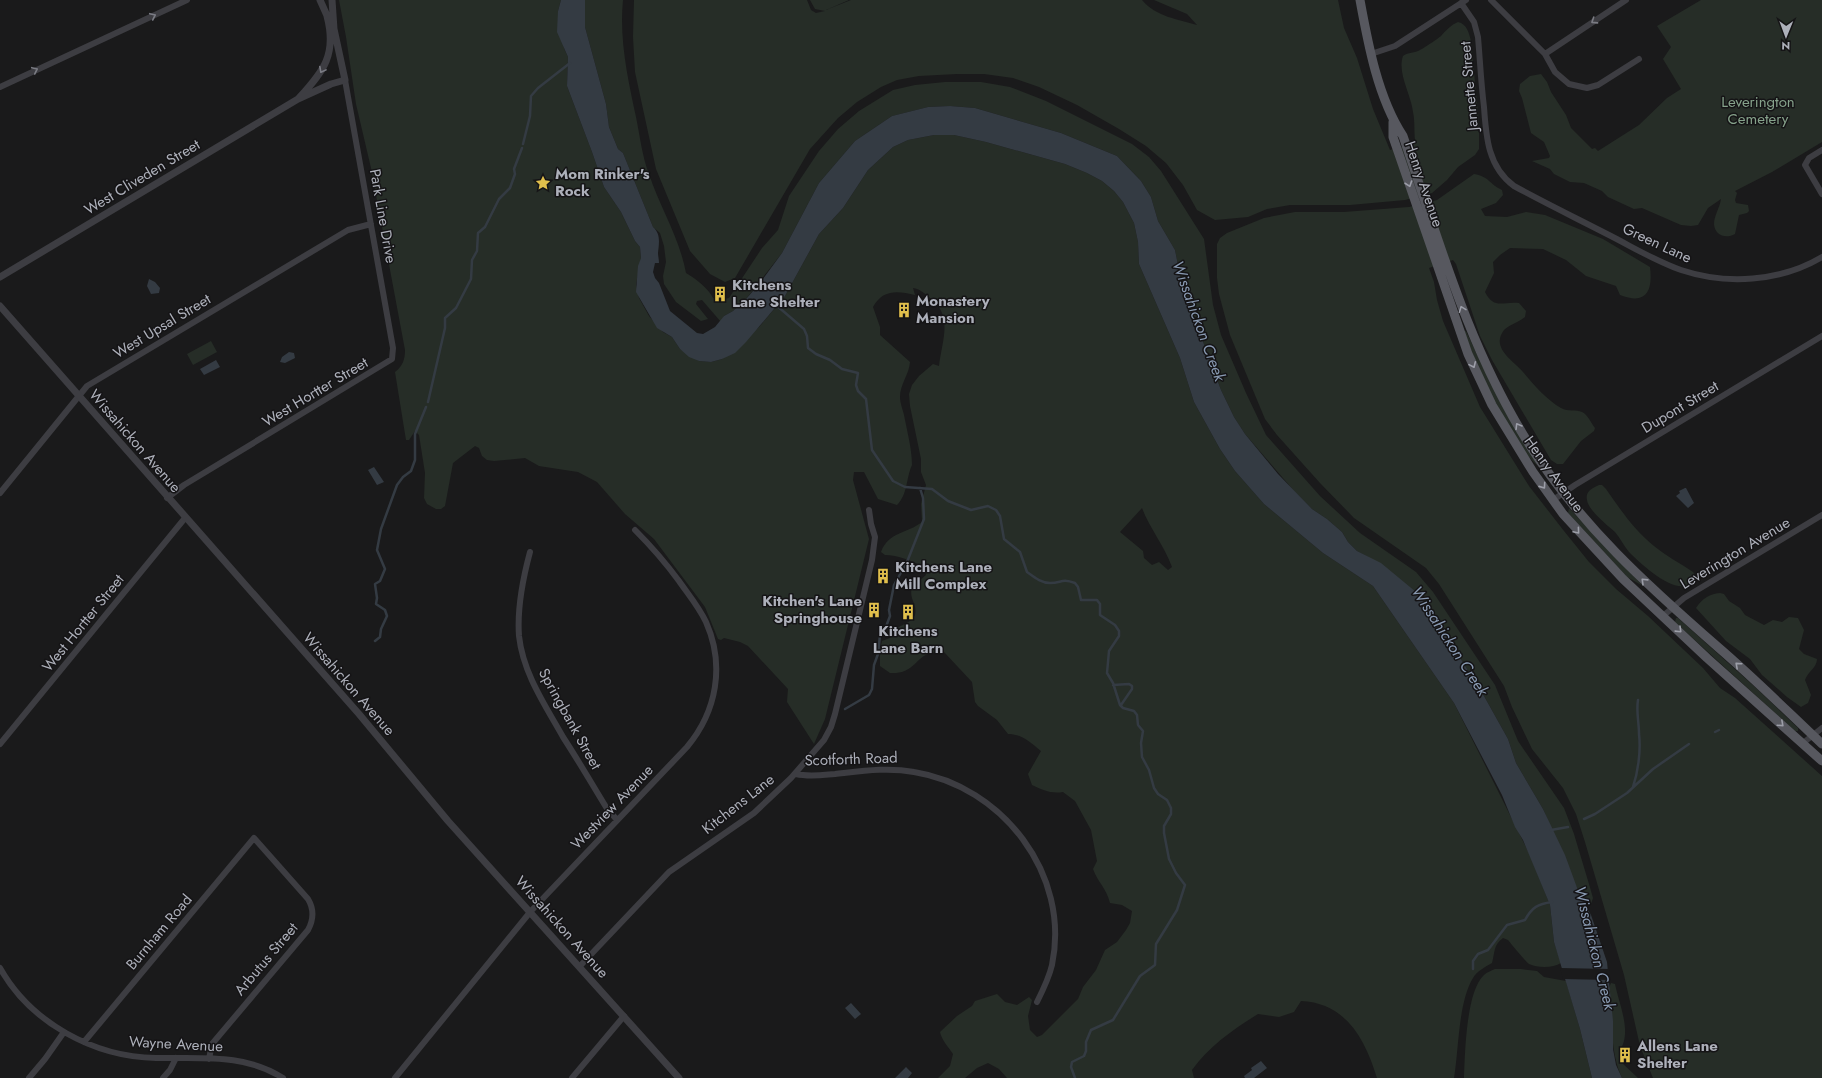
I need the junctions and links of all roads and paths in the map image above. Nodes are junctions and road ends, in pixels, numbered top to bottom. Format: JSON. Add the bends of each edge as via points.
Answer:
{"nodes":[{"id":1,"x":187,"y":0,"type":"edge"},
{"id":2,"x":320,"y":0,"type":"edge"},
{"id":3,"x":332,"y":0,"type":"edge"},
{"id":4,"x":1360,"y":0,"type":"edge"},
{"id":5,"x":1490,"y":0,"type":"edge"},
{"id":6,"x":1626,"y":0,"type":"edge"},
{"id":7,"x":1463,"y":2,"type":"edge"},
{"id":8,"x":327,"y":16,"type":"junction"},
{"id":9,"x":334,"y":29,"type":"junction"},
{"id":10,"x":1371,"y":54,"type":"junction"},
{"id":11,"x":1545,"y":54,"type":"junction"},
{"id":12,"x":1639,"y":58,"type":"dead end"},
{"id":13,"x":345,"y":80,"type":"junction"},
{"id":14,"x":0,"y":87,"type":"edge"},
{"id":15,"x":298,"y":99,"type":"junction"},
{"id":16,"x":1393,"y":120,"type":"junction"},
{"id":17,"x":1822,"y":150,"type":"edge"},
{"id":18,"x":1497,"y":168,"type":"joint"},
{"id":19,"x":1822,"y":194,"type":"edge"},
{"id":20,"x":371,"y":224,"type":"junction"},
{"id":21,"x":1822,"y":257,"type":"edge"},
{"id":22,"x":1445,"y":274,"type":"junction"},
{"id":23,"x":0,"y":277,"type":"edge"},
{"id":24,"x":0,"y":306,"type":"edge"},
{"id":25,"x":1822,"y":336,"type":"edge"},
{"id":26,"x":393,"y":357,"type":"joint"},
{"id":27,"x":78,"y":396,"type":"junction"},
{"id":28,"x":0,"y":493,"type":"edge"},
{"id":29,"x":1563,"y":493,"type":"junction"},
{"id":30,"x":167,"y":498,"type":"junction"},
{"id":31,"x":1553,"y":500,"type":"junction"},
{"id":32,"x":870,"y":510,"type":"dead end"},
{"id":33,"x":1822,"y":515,"type":"edge"},
{"id":34,"x":185,"y":518,"type":"junction"},
{"id":35,"x":634,"y":530,"type":"dead end"},
{"id":36,"x":530,"y":552,"type":"dead end"},
{"id":37,"x":1672,"y":607,"type":"junction"},
{"id":38,"x":1663,"y":616,"type":"junction"},
{"id":39,"x":1822,"y":728,"type":"edge"},
{"id":40,"x":1812,"y":735,"type":"junction"},
{"id":41,"x":1803,"y":743,"type":"junction"},
{"id":42,"x":0,"y":744,"type":"edge"},
{"id":43,"x":1822,"y":744,"type":"edge"},
{"id":44,"x":1822,"y":761,"type":"edge"},
{"id":45,"x":796,"y":774,"type":"junction"},
{"id":46,"x":617,"y":820,"type":"junction"},
{"id":47,"x":254,"y":838,"type":"joint"},
{"id":48,"x":531,"y":911,"type":"junction"},
{"id":49,"x":580,"y":966,"type":"junction"},
{"id":50,"x":1,"y":972,"type":"edge"},
{"id":51,"x":1037,"y":1002,"type":"dead end"},
{"id":52,"x":624,"y":1016,"type":"junction"},
{"id":53,"x":64,"y":1032,"type":"junction"},
{"id":54,"x":84,"y":1042,"type":"junction"},
{"id":55,"x":176,"y":1058,"type":"junction"},
{"id":56,"x":209,"y":1059,"type":"junction"},
{"id":57,"x":29,"y":1078,"type":"edge"},
{"id":58,"x":163,"y":1078,"type":"edge"},
{"id":59,"x":283,"y":1078,"type":"edge"},
{"id":60,"x":395,"y":1078,"type":"edge"},
{"id":61,"x":572,"y":1078,"type":"edge"},
{"id":62,"x":679,"y":1078,"type":"edge"}],
"edges":[{"from":14,"to":1,"type":"street","one_way":true},
{"from":2,"to":8,"type":"street"},
{"from":3,"to":9,"type":"street"},
{"from":4,"to":10,"type":"main road","name":"Henry Avenue"},
{"from":5,"to":11,"type":"street"},
{"from":6,"to":11,"type":"street","one_way":true},
{"from":7,"to":10,"type":"street","via":[[1395,46]]},
{"from":7,"to":18,"type":"street","name":"Jannette Street","via":[[1478,36],[1487,144]]},
{"from":8,"to":9,"type":"street"},
{"from":8,"to":15,"type":"street","name":"West Cliveden Street","one_way":true,"via":[[331,40],[325,65],[316,80]]},
{"from":9,"to":13,"type":"street"},
{"from":10,"to":16,"type":"main road","name":"Henry Avenue"},
{"from":11,"to":12,"type":"street","via":[[1560,77],[1569,84],[1581,87],[1598,85]]},
{"from":13,"to":15,"type":"street","name":"West Cliveden Street"},
{"from":13,"to":20,"type":"street","name":"Park Line Drive"},
{"from":15,"to":23,"type":"street","name":"West Cliveden Street"},
{"from":16,"to":22,"type":"main road","name":"Henry Avenue","via":[[1403,136]]},
{"from":16,"to":22,"type":"main road","name":"Henry Avenue","one_way":true,"via":[[1393,137]]},
{"from":17,"to":19,"type":"street","via":[[1806,163]]},
{"from":18,"to":21,"type":"street","name":"Green Lane","via":[[1510,183],[1522,190],[1668,265],[1692,273],[1729,279],[1764,277],[1799,268]]},
{"from":20,"to":26,"type":"street","name":"Park Line Drive"},
{"from":20,"to":27,"type":"street","name":"West Upsal Street","via":[[348,230],[87,386]]},
{"from":29,"to":22,"type":"main road","name":"Henry Avenue","one_way":true,"via":[[1501,396]]},
{"from":22,"to":31,"type":"main road","name":"Henry Avenue","one_way":true,"via":[[1468,354],[1492,404],[1519,451]]},
{"from":24,"to":27,"type":"street","name":"Wissahickon Avenue"},
{"from":25,"to":29,"type":"street","name":"Dupont Street"},
{"from":26,"to":30,"type":"street","name":"West Hortter Street","via":[[386,365],[184,485]]},
{"from":27,"to":28,"type":"street","name":"West Upsal Street"},
{"from":27,"to":30,"type":"street","name":"Wissahickon Avenue"},
{"from":29,"to":31,"type":"street","name":"Dupont Street"},
{"from":37,"to":29,"type":"main road","name":"Henry Avenue","one_way":true,"via":[[1610,549]]},
{"from":30,"to":34,"type":"street","name":"Wissahickon Avenue"},
{"from":31,"to":38,"type":"main road","name":"Henry Avenue","one_way":true,"via":[[1604,560]]},
{"from":32,"to":45,"type":"street","name":"Kitchens Lane","via":[[874,537],[872,560],[833,721],[824,740]]},
{"from":33,"to":37,"type":"street","name":"Leverington Avenue"},
{"from":34,"to":42,"type":"street","name":"West Hortter Street"},
{"from":34,"to":48,"type":"street","name":"Wissahickon Avenue","via":[[359,714],[458,832]]},
{"from":35,"to":46,"type":"street","name":"Westview Avenue","via":[[659,554],[700,611],[715,648],[717,672],[711,705],[696,735]]},
{"from":36,"to":46,"type":"street","name":"Springbank Street","via":[[519,622],[520,642],[526,665],[547,710],[606,807]]},
{"from":37,"to":38,"type":"street","name":"Leverington Avenue"},
{"from":40,"to":37,"type":"main road","name":"Henry Avenue","one_way":true},
{"from":38,"to":41,"type":"main road","name":"Henry Avenue","one_way":true},
{"from":39,"to":40,"type":"street"},
{"from":40,"to":41,"type":"street"},
{"from":40,"to":43,"type":"main road","name":"Henry Avenue"},
{"from":41,"to":44,"type":"main road","name":"Henry Avenue"},
{"from":45,"to":49,"type":"street","name":"Kitchens Lane","via":[[754,813],[669,872]]},
{"from":45,"to":51,"type":"street","name":"Scotforth Road","via":[[812,776],[889,769],[919,772],[958,785],[984,799],[996,809],[1021,836],[1034,856],[1046,882],[1051,904],[1054,928],[1053,953],[1049,974]]},
{"from":46,"to":48,"type":"street","name":"Westview Avenue"},
{"from":47,"to":54,"type":"street","name":"Burnham Road"},
{"from":47,"to":56,"type":"street","name":"Arbutus Street","via":[[308,899],[312,909],[312,920],[308,930],[212,1044]]},
{"from":48,"to":49,"type":"street","name":"Wissahickon Avenue"},
{"from":48,"to":60,"type":"street","name":"Westview Avenue"},
{"from":49,"to":52,"type":"street","name":"Wissahickon Avenue"},
{"from":50,"to":53,"type":"street","name":"Wayne Avenue","via":[[31,1007]]},
{"from":52,"to":61,"type":"street"},
{"from":52,"to":62,"type":"street","name":"Wissahickon Avenue"},
{"from":53,"to":54,"type":"street","name":"Wayne Avenue"},
{"from":53,"to":57,"type":"street"},
{"from":54,"to":55,"type":"street","name":"Wayne Avenue","via":[[130,1056]]},
{"from":55,"to":56,"type":"street","name":"Wayne Avenue"},
{"from":55,"to":58,"type":"street"},
{"from":56,"to":59,"type":"street","name":"Wayne Avenue","via":[[250,1063]]}]}
